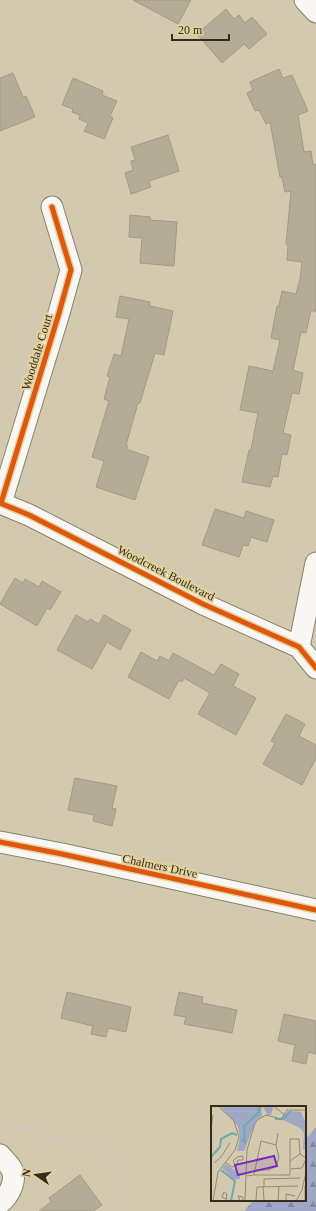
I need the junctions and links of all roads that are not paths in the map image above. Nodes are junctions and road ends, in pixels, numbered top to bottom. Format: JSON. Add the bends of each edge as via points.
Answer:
{"nodes":[{"id":1,"x":305,"y":0,"type":"edge"},
{"id":2,"x":316,"y":12,"type":"edge"},
{"id":3,"x":52,"y":207,"type":"dead end"},
{"id":4,"x":1,"y":503,"type":"edge"},
{"id":5,"x":316,"y":563,"type":"edge"},
{"id":6,"x":307,"y":645,"type":"edge"},
{"id":7,"x":316,"y":668,"type":"edge"},
{"id":8,"x":0,"y":842,"type":"edge"},
{"id":9,"x":316,"y":910,"type":"edge"},
{"id":10,"x":0,"y":1155,"type":"edge"},
{"id":11,"x":0,"y":1203,"type":"edge"}],
"edges":[{"from":1,"to":2,"type":"street"},
{"from":3,"to":4,"type":"street","name":"Wooddale Court","via":[[71,270]]},
{"from":4,"to":6,"type":"street","name":"Woodcreek Boulevard","via":[[203,604]]},
{"from":5,"to":6,"type":"street"},
{"from":6,"to":7,"type":"street","name":"Woodcreek Boulevard"},
{"from":8,"to":9,"type":"street","name":"Chalmers Drive"},
{"from":10,"to":11,"type":"street","via":[[12,1169],[13,1178],[11,1189]]}]}
